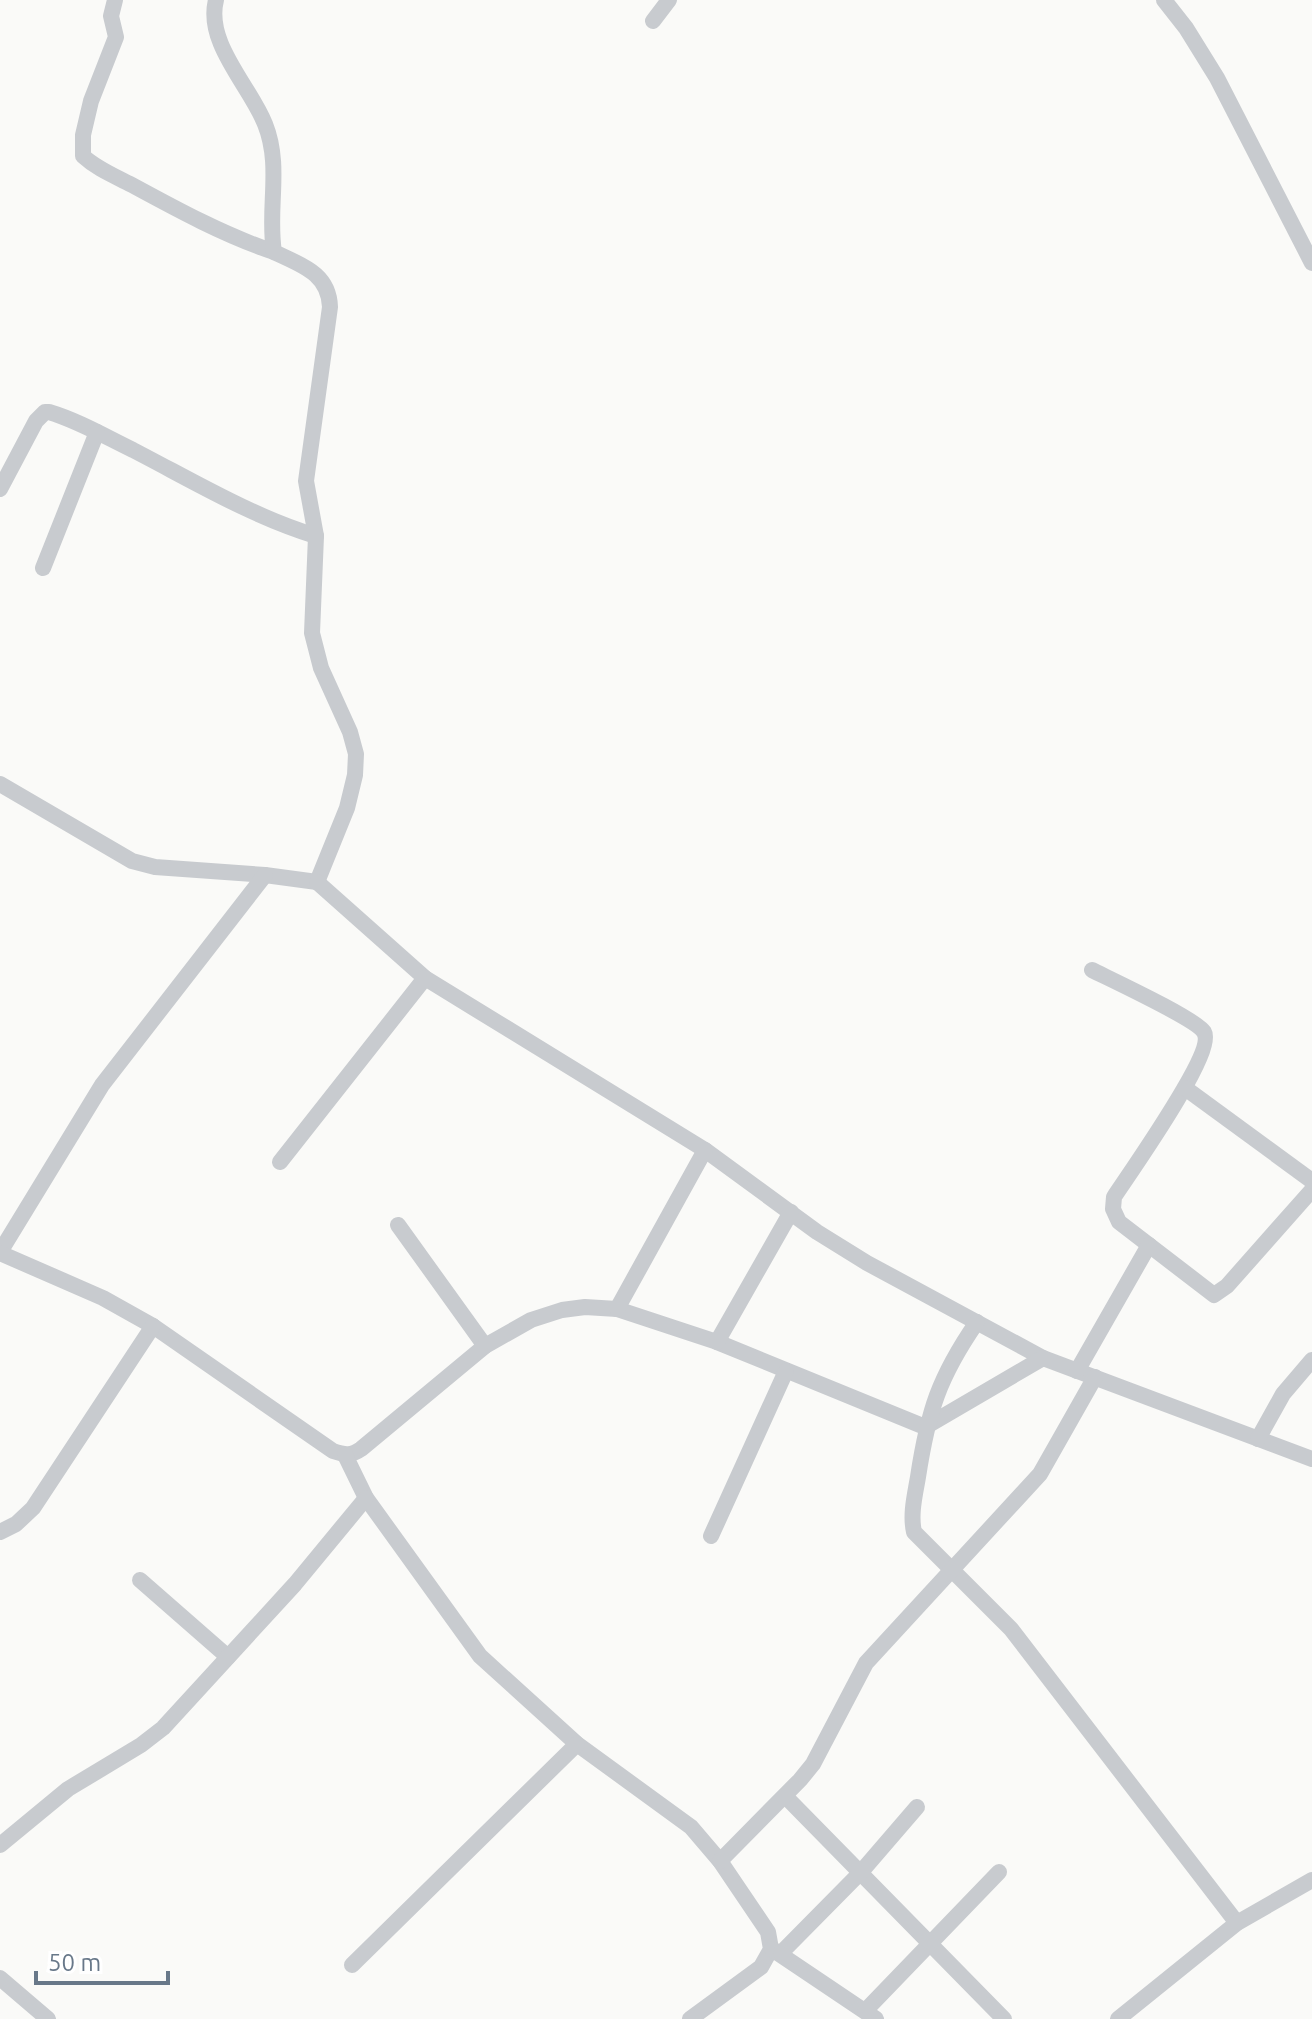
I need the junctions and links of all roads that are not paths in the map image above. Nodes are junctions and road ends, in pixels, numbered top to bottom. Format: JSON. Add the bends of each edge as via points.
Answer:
{"nodes":[{"id":1,"x":115,"y":0,"type":"edge"},
{"id":2,"x":216,"y":0,"type":"edge"},
{"id":3,"x":669,"y":0,"type":"edge"},
{"id":4,"x":1164,"y":0,"type":"edge"},
{"id":5,"x":653,"y":21,"type":"dead end"},
{"id":6,"x":274,"y":252,"type":"junction"},
{"id":7,"x":1312,"y":263,"type":"edge"},
{"id":8,"x":97,"y":432,"type":"junction"},
{"id":9,"x":0,"y":489,"type":"edge"},
{"id":10,"x":316,"y":536,"type":"junction"},
{"id":11,"x":43,"y":568,"type":"dead end"},
{"id":12,"x":0,"y":784,"type":"edge"},
{"id":13,"x":265,"y":875,"type":"junction"},
{"id":14,"x":317,"y":882,"type":"junction"},
{"id":15,"x":1092,"y":970,"type":"dead end"},
{"id":16,"x":425,"y":978,"type":"junction"},
{"id":17,"x":1185,"y":1088,"type":"junction"},
{"id":18,"x":705,"y":1150,"type":"junction"},
{"id":19,"x":280,"y":1162,"type":"dead end"},
{"id":20,"x":1312,"y":1181,"type":"edge"},
{"id":21,"x":1312,"y":1190,"type":"edge"},
{"id":22,"x":791,"y":1212,"type":"junction"},
{"id":23,"x":398,"y":1225,"type":"dead end"},
{"id":24,"x":1149,"y":1245,"type":"junction"},
{"id":25,"x":0,"y":1253,"type":"edge"},
{"id":26,"x":617,"y":1309,"type":"junction"},
{"id":27,"x":977,"y":1322,"type":"junction"},
{"id":28,"x":153,"y":1326,"type":"junction"},
{"id":29,"x":717,"y":1342,"type":"junction"},
{"id":30,"x":485,"y":1346,"type":"junction"},
{"id":31,"x":1043,"y":1358,"type":"junction"},
{"id":32,"x":1312,"y":1360,"type":"edge"},
{"id":33,"x":786,"y":1371,"type":"junction"},
{"id":34,"x":1077,"y":1371,"type":"junction"},
{"id":35,"x":1095,"y":1377,"type":"junction"},
{"id":36,"x":925,"y":1427,"type":"junction"},
{"id":37,"x":1258,"y":1439,"type":"junction"},
{"id":38,"x":345,"y":1455,"type":"junction"},
{"id":39,"x":1312,"y":1459,"type":"edge"},
{"id":40,"x":366,"y":1498,"type":"junction"},
{"id":41,"x":0,"y":1532,"type":"edge"},
{"id":42,"x":711,"y":1536,"type":"dead end"},
{"id":43,"x":950,"y":1569,"type":"junction"},
{"id":44,"x":140,"y":1580,"type":"dead end"},
{"id":45,"x":228,"y":1657,"type":"junction"},
{"id":46,"x":577,"y":1744,"type":"junction"},
{"id":47,"x":785,"y":1796,"type":"junction"},
{"id":48,"x":917,"y":1807,"type":"dead end"},
{"id":49,"x":0,"y":1845,"type":"edge"},
{"id":50,"x":720,"y":1861,"type":"junction"},
{"id":51,"x":861,"y":1872,"type":"junction"},
{"id":52,"x":999,"y":1872,"type":"dead end"},
{"id":53,"x":1312,"y":1880,"type":"edge"},
{"id":54,"x":1237,"y":1923,"type":"junction"},
{"id":55,"x":931,"y":1942,"type":"junction"},
{"id":56,"x":776,"y":1951,"type":"junction"},
{"id":57,"x":352,"y":1965,"type":"dead end"},
{"id":58,"x":0,"y":1978,"type":"edge"},
{"id":59,"x":870,"y":2015,"type":"edge"},
{"id":60,"x":48,"y":2019,"type":"edge"},
{"id":61,"x":690,"y":2019,"type":"edge"},
{"id":62,"x":1004,"y":2019,"type":"edge"},
{"id":63,"x":1118,"y":2019,"type":"edge"}],
"edges":[{"from":1,"to":6,"type":"street","via":[[111,16],[116,37],[91,101],[83,156],[175,209]]},
{"from":2,"to":6,"type":"street","via":[[217,31],[272,145]]},
{"from":3,"to":5,"type":"street"},
{"from":4,"to":7,"type":"street","via":[[1217,78]]},
{"from":6,"to":10,"type":"street","via":[[319,277],[330,294],[306,481]]},
{"from":8,"to":9,"type":"street","via":[[45,412]]},
{"from":8,"to":10,"type":"street","via":[[234,504]]},
{"from":8,"to":11,"type":"street"},
{"from":10,"to":14,"type":"street","via":[[312,633],[356,754],[347,808]]},
{"from":12,"to":13,"type":"street","via":[[132,861]]},
{"from":13,"to":14,"type":"street"},
{"from":13,"to":25,"type":"street","via":[[102,1085]]},
{"from":14,"to":16,"type":"street"},
{"from":15,"to":17,"type":"street","via":[[1191,1020],[1205,1034],[1201,1059]]},
{"from":16,"to":18,"type":"street"},
{"from":16,"to":19,"type":"street"},
{"from":17,"to":20,"type":"street"},
{"from":17,"to":24,"type":"street","via":[[1114,1197],[1119,1222]]},
{"from":18,"to":22,"type":"street"},
{"from":18,"to":26,"type":"street"},
{"from":21,"to":24,"type":"street","via":[[1221,1293],[1208,1293]]},
{"from":22,"to":27,"type":"street","via":[[867,1263]]},
{"from":22,"to":29,"type":"street"},
{"from":23,"to":30,"type":"street"},
{"from":24,"to":34,"type":"street"},
{"from":25,"to":28,"type":"street"},
{"from":26,"to":29,"type":"street"},
{"from":26,"to":30,"type":"street","via":[[562,1310],[531,1320]]},
{"from":27,"to":31,"type":"street"},
{"from":27,"to":36,"type":"street","via":[[947,1370]]},
{"from":28,"to":38,"type":"street"},
{"from":28,"to":41,"type":"street","via":[[33,1508]]},
{"from":29,"to":33,"type":"street"},
{"from":30,"to":38,"type":"street","via":[[361,1449]]},
{"from":31,"to":34,"type":"street"},
{"from":31,"to":36,"type":"street"},
{"from":32,"to":37,"type":"street","via":[[1283,1394]]},
{"from":33,"to":36,"type":"street"},
{"from":33,"to":42,"type":"street"},
{"from":34,"to":35,"type":"street"},
{"from":35,"to":37,"type":"street"},
{"from":35,"to":43,"type":"street","via":[[1040,1474]]},
{"from":36,"to":43,"type":"street","via":[[912,1524],[920,1541]]},
{"from":37,"to":39,"type":"street"},
{"from":38,"to":40,"type":"street"},
{"from":40,"to":45,"type":"street"},
{"from":40,"to":46,"type":"street","via":[[480,1656]]},
{"from":43,"to":47,"type":"street","via":[[866,1663],[813,1764]]},
{"from":43,"to":54,"type":"street","via":[[1011,1629]]},
{"from":44,"to":45,"type":"street"},
{"from":45,"to":49,"type":"street","via":[[152,1737],[68,1789]]},
{"from":46,"to":50,"type":"street","via":[[691,1827]]},
{"from":46,"to":57,"type":"street"},
{"from":47,"to":50,"type":"street"},
{"from":47,"to":51,"type":"street"},
{"from":48,"to":51,"type":"street"},
{"from":50,"to":56,"type":"street"},
{"from":51,"to":55,"type":"street"},
{"from":51,"to":56,"type":"street"},
{"from":52,"to":55,"type":"street"},
{"from":53,"to":54,"type":"street"},
{"from":54,"to":63,"type":"street"},
{"from":55,"to":59,"type":"street"},
{"from":55,"to":62,"type":"street"},
{"from":56,"to":59,"type":"street"},
{"from":56,"to":61,"type":"street"},
{"from":58,"to":60,"type":"street"}]}
